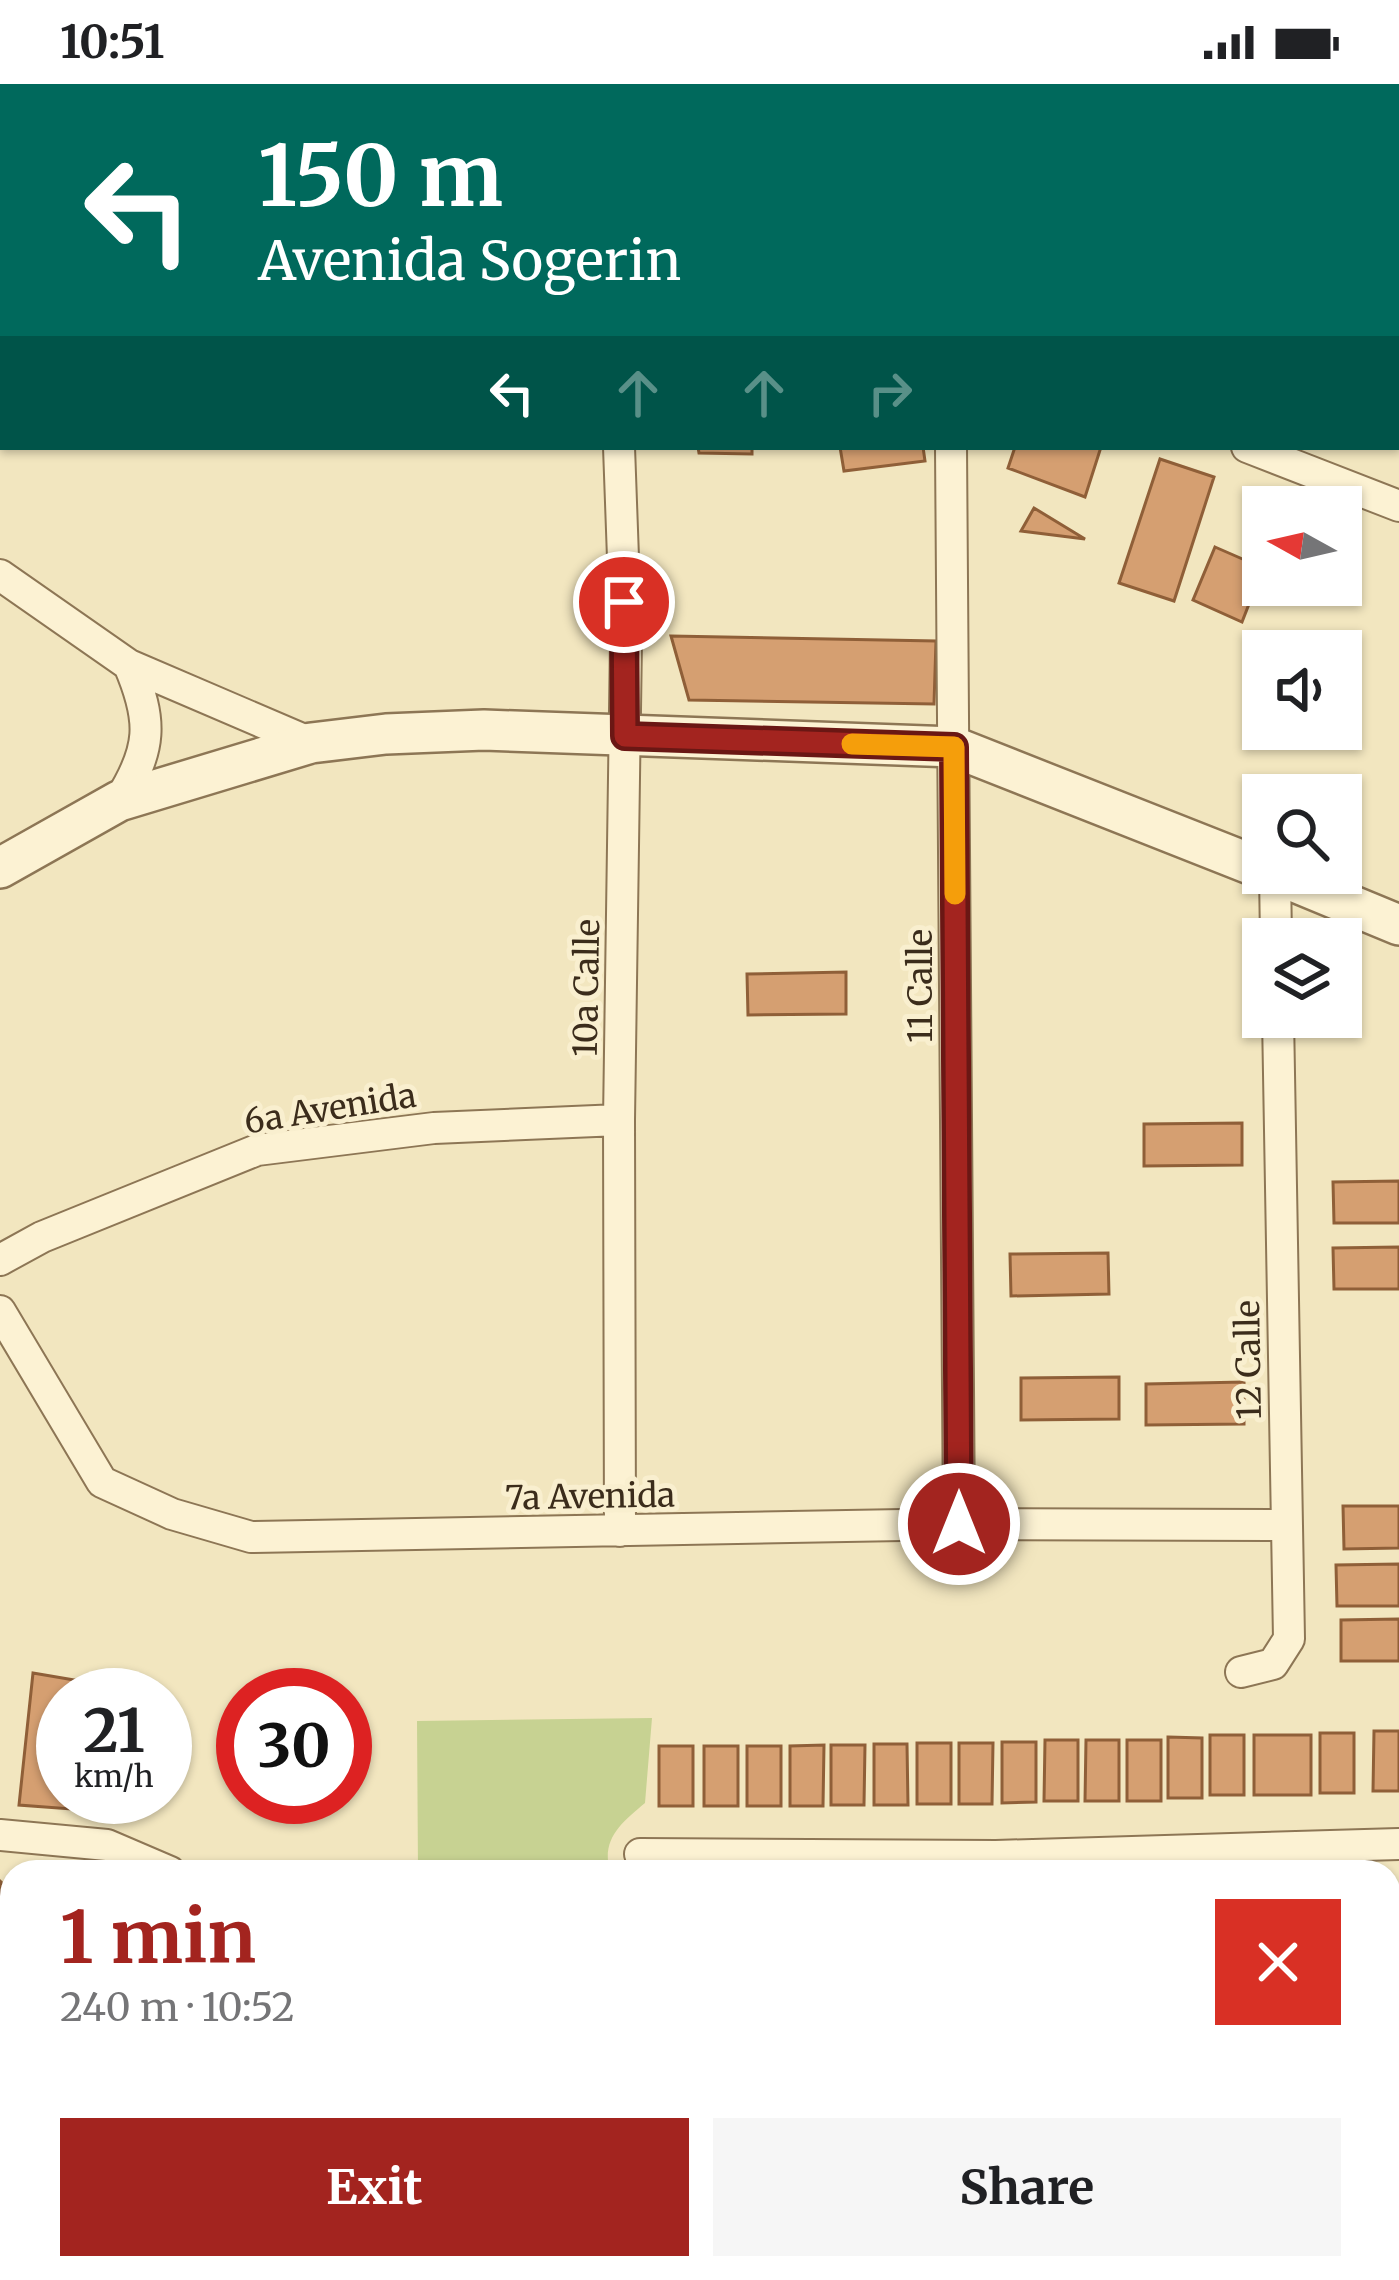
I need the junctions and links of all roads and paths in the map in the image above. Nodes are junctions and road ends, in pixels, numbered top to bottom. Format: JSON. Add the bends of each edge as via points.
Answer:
{"nodes":[{"id":1,"x":620,"y":450,"type":"edge"},
{"id":2,"x":951,"y":450,"type":"edge"},
{"id":3,"x":1261,"y":450,"type":"edge"},
{"id":4,"x":1399,"y":506,"type":"edge"},
{"id":5,"x":0,"y":575,"type":"edge"},
{"id":6,"x":130,"y":665,"type":"junction"},
{"id":7,"x":625,"y":736,"type":"junction"},
{"id":8,"x":311,"y":743,"type":"junction"},
{"id":9,"x":954,"y":747,"type":"junction"},
{"id":10,"x":119,"y":801,"type":"junction"},
{"id":11,"x":1242,"y":861,"type":"edge"},
{"id":12,"x":0,"y":868,"type":"edge"},
{"id":13,"x":1324,"y":894,"type":"edge"},
{"id":14,"x":1399,"y":925,"type":"edge"},
{"id":15,"x":1278,"y":1038,"type":"edge"},
{"id":16,"x":620,"y":1120,"type":"junction"},
{"id":17,"x":0,"y":1260,"type":"edge"},
{"id":18,"x":0,"y":1311,"type":"edge"},
{"id":19,"x":959,"y":1524,"type":"junction"},
{"id":20,"x":1288,"y":1525,"type":"junction"},
{"id":21,"x":620,"y":1531,"type":"junction"},
{"id":22,"x":1241,"y":1672,"type":"dead end"},
{"id":23,"x":0,"y":1835,"type":"edge"},
{"id":24,"x":1364,"y":1844,"type":"junction"},
{"id":25,"x":1399,"y":1844,"type":"edge"},
{"id":26,"x":640,"y":1854,"type":"dead end"},
{"id":27,"x":1304,"y":1859,"type":"edge"},
{"id":28,"x":1399,"y":1859,"type":"edge"},
{"id":29,"x":143,"y":1860,"type":"edge"},
{"id":30,"x":851,"y":1860,"type":"edge"},
{"id":31,"x":1241,"y":1860,"type":"edge"}],
"edges":[{"from":1,"to":7,"type":"street","name":"10a Calle"},
{"from":2,"to":9,"type":"street","name":"11 Calle"},
{"from":3,"to":4,"type":"street"},
{"from":5,"to":6,"type":"street"},
{"from":6,"to":8,"type":"street"},
{"from":6,"to":10,"type":"street","via":[[147,731],[140,768]]},
{"from":7,"to":8,"type":"street","via":[[484,730]]},
{"from":7,"to":9,"type":"street"},
{"from":7,"to":16,"type":"street","name":"10a Calle"},
{"from":8,"to":10,"type":"street"},
{"from":9,"to":11,"type":"street"},
{"from":9,"to":19,"type":"street","name":"11 Calle"},
{"from":10,"to":12,"type":"street"},
{"from":13,"to":14,"type":"street"},
{"from":15,"to":20,"type":"street","name":"12 Calle"},
{"from":16,"to":17,"type":"street","name":"6a Avenida","via":[[434,1128],[257,1150]]},
{"from":16,"to":21,"type":"street","name":"10a Calle"},
{"from":18,"to":21,"type":"street","name":"7a Avenida","via":[[102,1481],[172,1514],[251,1537]]},
{"from":19,"to":20,"type":"street","name":"7a Avenida"},
{"from":19,"to":21,"type":"street","name":"7a Avenida"},
{"from":20,"to":22,"type":"street","name":"12 Calle","via":[[1289,1639],[1273,1664]]},
{"from":23,"to":29,"type":"street","via":[[107,1844]]},
{"from":24,"to":25,"type":"street"},
{"from":24,"to":27,"type":"street"},
{"from":24,"to":28,"type":"street"},
{"from":26,"to":30,"type":"street"},
{"from":27,"to":31,"type":"street"}]}
